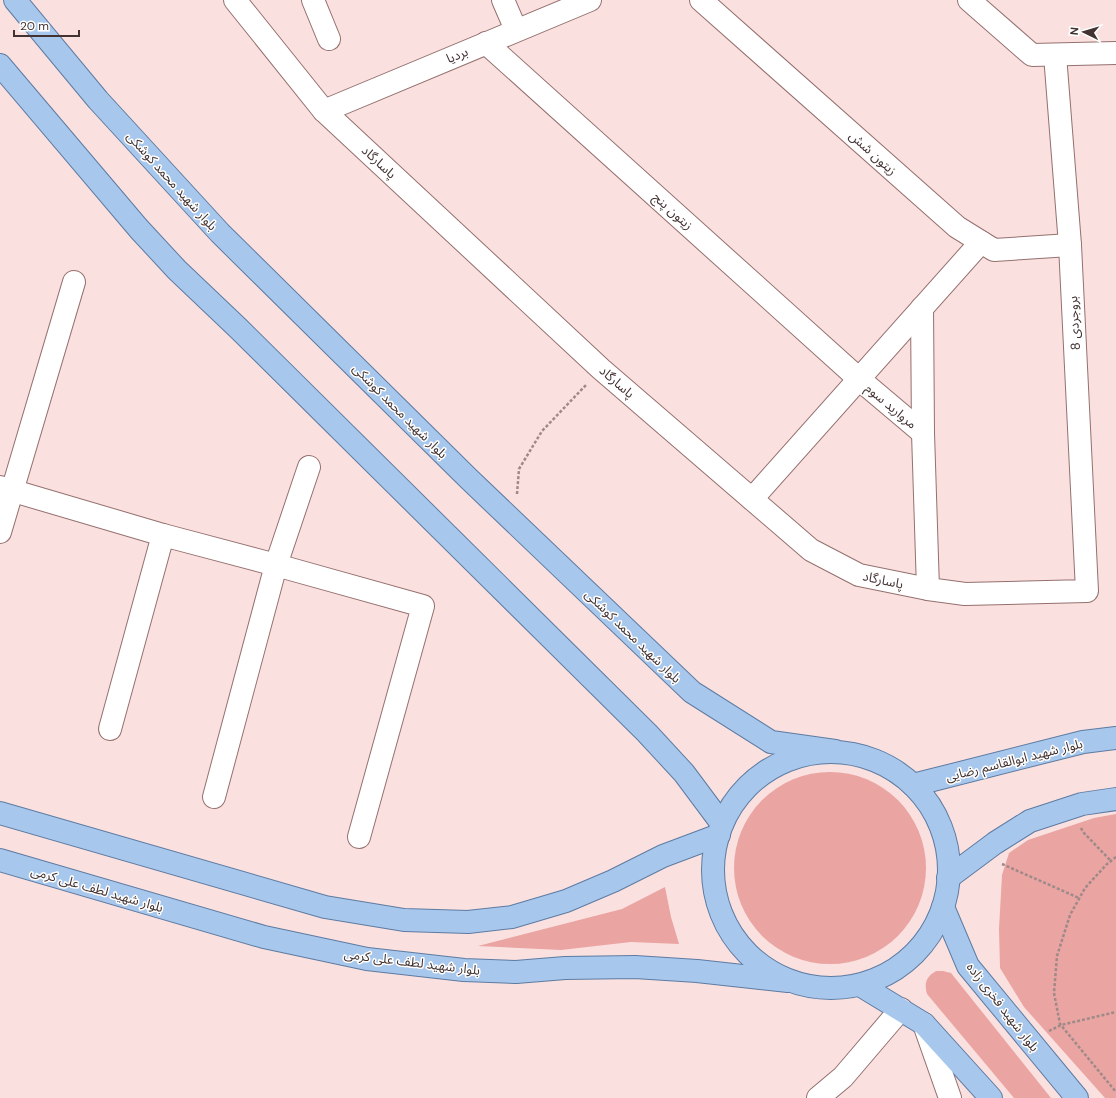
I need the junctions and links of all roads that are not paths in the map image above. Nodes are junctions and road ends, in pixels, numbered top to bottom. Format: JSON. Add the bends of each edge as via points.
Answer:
{"nodes":[{"id":1,"x":15,"y":0,"type":"edge"},
{"id":2,"x":235,"y":0,"type":"edge"},
{"id":3,"x":313,"y":0,"type":"edge"},
{"id":4,"x":503,"y":0,"type":"edge"},
{"id":5,"x":590,"y":0,"type":"edge"},
{"id":6,"x":700,"y":0,"type":"edge"},
{"id":7,"x":969,"y":0,"type":"edge"},
{"id":8,"x":516,"y":30,"type":"junction"},
{"id":9,"x":329,"y":39,"type":"dead end"},
{"id":10,"x":486,"y":43,"type":"junction"},
{"id":11,"x":1116,"y":53,"type":"edge"},
{"id":12,"x":1055,"y":55,"type":"junction"},
{"id":13,"x":0,"y":65,"type":"edge"},
{"id":14,"x":324,"y":111,"type":"junction"},
{"id":15,"x":981,"y":242,"type":"junction"},
{"id":16,"x":1070,"y":246,"type":"junction"},
{"id":17,"x":74,"y":282,"type":"dead end"},
{"id":18,"x":922,"y":308,"type":"junction"},
{"id":19,"x":859,"y":379,"type":"junction"},
{"id":20,"x":922,"y":433,"type":"junction"},
{"id":21,"x":309,"y":467,"type":"dead end"},
{"id":22,"x":6,"y":489,"type":"edge"},
{"id":23,"x":752,"y":498,"type":"junction"},
{"id":24,"x":0,"y":532,"type":"edge"},
{"id":25,"x":163,"y":535,"type":"junction"},
{"id":26,"x":276,"y":565,"type":"junction"},
{"id":27,"x":928,"y":589,"type":"junction"},
{"id":28,"x":1087,"y":591,"type":"joint"},
{"id":29,"x":110,"y":729,"type":"dead end"},
{"id":30,"x":1116,"y":738,"type":"edge"},
{"id":31,"x":835,"y":751,"type":"junction"},
{"id":32,"x":913,"y":785,"type":"junction"},
{"id":33,"x":214,"y":797,"type":"dead end"},
{"id":34,"x":1116,"y":799,"type":"edge"},
{"id":35,"x":0,"y":813,"type":"edge"},
{"id":36,"x":721,"y":829,"type":"junction"},
{"id":37,"x":359,"y":837,"type":"dead end"},
{"id":38,"x":0,"y":860,"type":"edge"},
{"id":39,"x":948,"y":878,"type":"junction"},
{"id":40,"x":943,"y":907,"type":"junction"},
{"id":41,"x":788,"y":981,"type":"junction"},
{"id":42,"x":860,"y":985,"type":"junction"},
{"id":43,"x":900,"y":1009,"type":"junction"},
{"id":44,"x":924,"y":1024,"type":"junction"},
{"id":45,"x":818,"y":1098,"type":"edge"},
{"id":46,"x":950,"y":1098,"type":"edge"},
{"id":47,"x":991,"y":1098,"type":"edge"},
{"id":48,"x":1077,"y":1098,"type":"edge"}],
"edges":[{"from":1,"to":31,"type":"main road","name":"بلوار شهید محمد کوشکی","via":[[98,100],[220,233],[692,692],[771,742]]},
{"from":2,"to":14,"type":"street","name":"پاسارگاد"},
{"from":3,"to":9,"type":"street"},
{"from":4,"to":8,"type":"street"},
{"from":5,"to":8,"type":"street","name":"بردیا"},
{"from":6,"to":15,"type":"street","name":"زیتون شش","via":[[957,227]]},
{"from":7,"to":12,"type":"street","via":[[1032,55]]},
{"from":8,"to":10,"type":"street","name":"بردیا"},
{"from":10,"to":14,"type":"street","name":"بردیا"},
{"from":10,"to":19,"type":"street","name":"زیتون پنج"},
{"from":11,"to":12,"type":"street"},
{"from":12,"to":16,"type":"street","name":"بروجردی 8"},
{"from":13,"to":36,"type":"main road","via":[[177,270],[647,733],[684,773]]},
{"from":14,"to":23,"type":"street","name":"پاسارگاد","via":[[601,369]]},
{"from":15,"to":16,"type":"street","name":"زیتون شش","via":[[994,250]]},
{"from":15,"to":18,"type":"street"},
{"from":16,"to":28,"type":"street","name":"بروجردی 8"},
{"from":17,"to":22,"type":"street"},
{"from":18,"to":19,"type":"street"},
{"from":18,"to":20,"type":"street"},
{"from":19,"to":20,"type":"street","name":"مروارید سوم"},
{"from":19,"to":23,"type":"street"},
{"from":20,"to":27,"type":"street"},
{"from":21,"to":26,"type":"street"},
{"from":22,"to":24,"type":"street"},
{"from":22,"to":25,"type":"street"},
{"from":23,"to":27,"type":"street","name":"پاسارگاد","via":[[811,550],[859,575]]},
{"from":25,"to":26,"type":"street"},
{"from":25,"to":29,"type":"street"},
{"from":26,"to":33,"type":"street"},
{"from":26,"to":37,"type":"street","via":[[423,606]]},
{"from":27,"to":28,"type":"street","name":"پاسارگاد","via":[[965,594]]},
{"from":30,"to":32,"type":"main road","name":"بلوار شهید ابوالقاسم رضایی","via":[[1083,742]]},
{"from":31,"to":32,"type":"main road","name":"بلوار شهید محمد کوشکی","via":[[863,756],[890,768]]},
{"from":31,"to":36,"type":"main road","via":[[800,756],[767,770],[741,794]]},
{"from":32,"to":39,"type":"main road","name":"بلوار شهید محمد کوشکی","via":[[934,812],[946,844]]},
{"from":34,"to":39,"type":"main road","via":[[1082,804],[1030,821],[994,843]]},
{"from":35,"to":36,"type":"main road","via":[[325,907],[404,920],[468,922],[512,917],[566,901]]},
{"from":36,"to":41,"type":"main road","via":[[714,850],[713,877],[718,903],[728,928],[744,950],[764,968]]},
{"from":38,"to":41,"type":"main road","name":"بلوار شهید لطف علی کرمی","via":[[264,937],[366,959],[464,970],[516,972],[635,967]]},
{"from":39,"to":40,"type":"main road","name":"بلوار شهید محمد کوشکی"},
{"from":40,"to":42,"type":"main road","name":"بلوار شهید محمد کوشکی","via":[[930,934],[911,956],[888,974]]},
{"from":40,"to":48,"type":"main road","name":"بلوار شهید فخری زاده","via":[[968,966]]},
{"from":41,"to":42,"type":"main road","name":"بلوار شهید محمد کوشکی","via":[[824,988]]},
{"from":42,"to":43,"type":"main road"},
{"from":43,"to":44,"type":"main road"},
{"from":43,"to":45,"type":"street","via":[[843,1077]]},
{"from":44,"to":46,"type":"street"},
{"from":44,"to":47,"type":"main road"}]}
